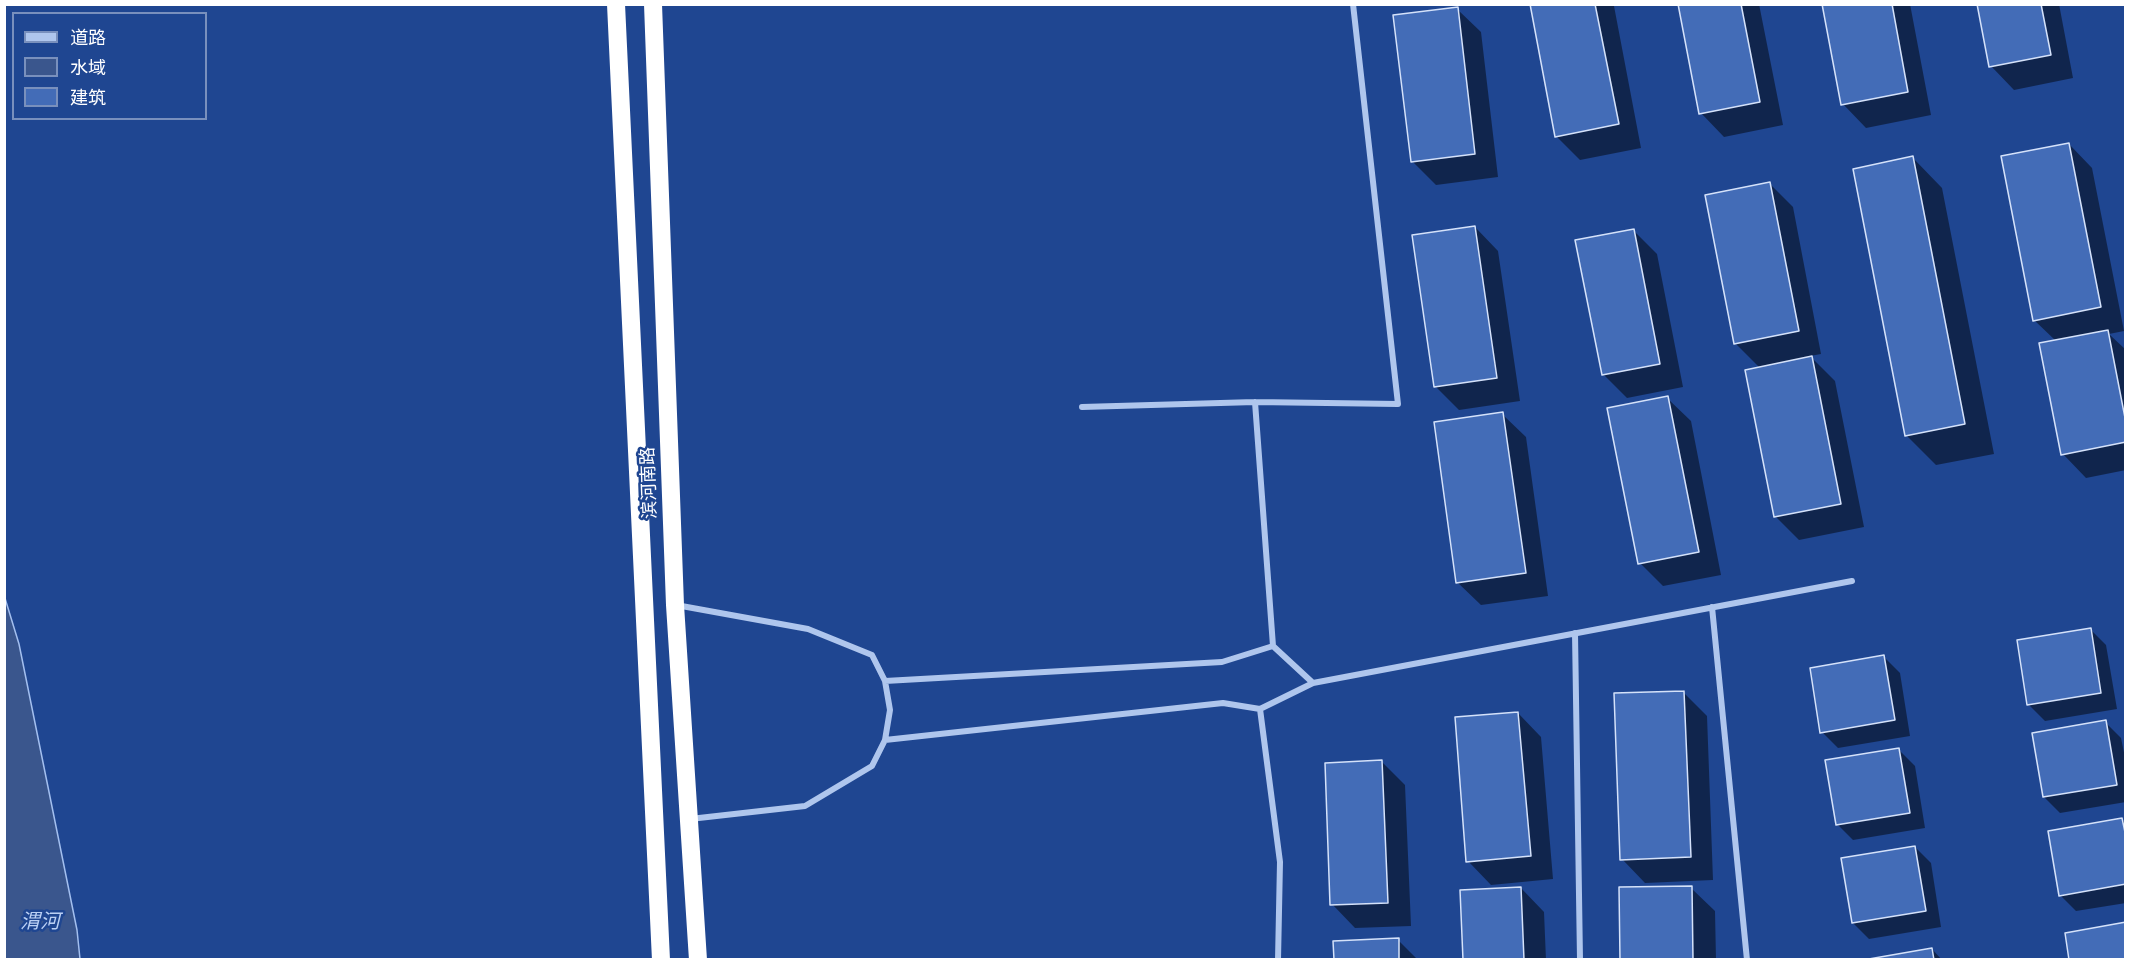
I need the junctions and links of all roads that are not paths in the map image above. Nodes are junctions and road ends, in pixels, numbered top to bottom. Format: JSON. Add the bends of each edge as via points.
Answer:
{"nodes":[{"id":1,"x":616,"y":4,"type":"edge"},
{"id":2,"x":653,"y":4,"type":"edge"},
{"id":3,"x":1353,"y":4,"type":"edge"},
{"id":4,"x":1255,"y":402,"type":"junction"},
{"id":5,"x":1082,"y":407,"type":"dead end"},
{"id":6,"x":1852,"y":581,"type":"dead end"},
{"id":7,"x":675,"y":605,"type":"junction"},
{"id":8,"x":1712,"y":607,"type":"junction"},
{"id":9,"x":1575,"y":633,"type":"junction"},
{"id":10,"x":1273,"y":646,"type":"junction"},
{"id":11,"x":885,"y":681,"type":"junction"},
{"id":12,"x":1313,"y":683,"type":"junction"},
{"id":13,"x":1260,"y":709,"type":"junction"},
{"id":14,"x":885,"y":740,"type":"junction"},
{"id":15,"x":690,"y":819,"type":"junction"},
{"id":16,"x":662,"y":960,"type":"edge"},
{"id":17,"x":698,"y":960,"type":"edge"},
{"id":18,"x":1278,"y":960,"type":"edge"},
{"id":19,"x":1580,"y":960,"type":"edge"},
{"id":20,"x":1747,"y":960,"type":"edge"}],
"edges":[{"from":1,"to":16,"type":"highway","name":"滨河南路"},
{"from":2,"to":7,"type":"highway","name":"滨河南路"},
{"from":3,"to":4,"type":"street","via":[[1398,404]]},
{"from":4,"to":5,"type":"street"},
{"from":4,"to":10,"type":"street"},
{"from":6,"to":8,"type":"street"},
{"from":7,"to":11,"type":"street","via":[[808,629],[872,655]]},
{"from":7,"to":15,"type":"highway","name":"滨河南路"},
{"from":8,"to":9,"type":"street"},
{"from":8,"to":20,"type":"street"},
{"from":9,"to":12,"type":"street"},
{"from":9,"to":19,"type":"street"},
{"from":10,"to":11,"type":"street","via":[[1222,662]]},
{"from":10,"to":12,"type":"street"},
{"from":11,"to":14,"type":"street","via":[[890,710]]},
{"from":12,"to":13,"type":"street"},
{"from":13,"to":14,"type":"street","via":[[1223,703]]},
{"from":13,"to":18,"type":"street","via":[[1280,862]]},
{"from":14,"to":15,"type":"street","via":[[872,766],[806,806]]},
{"from":15,"to":17,"type":"highway","name":"滨河南路"}]}
